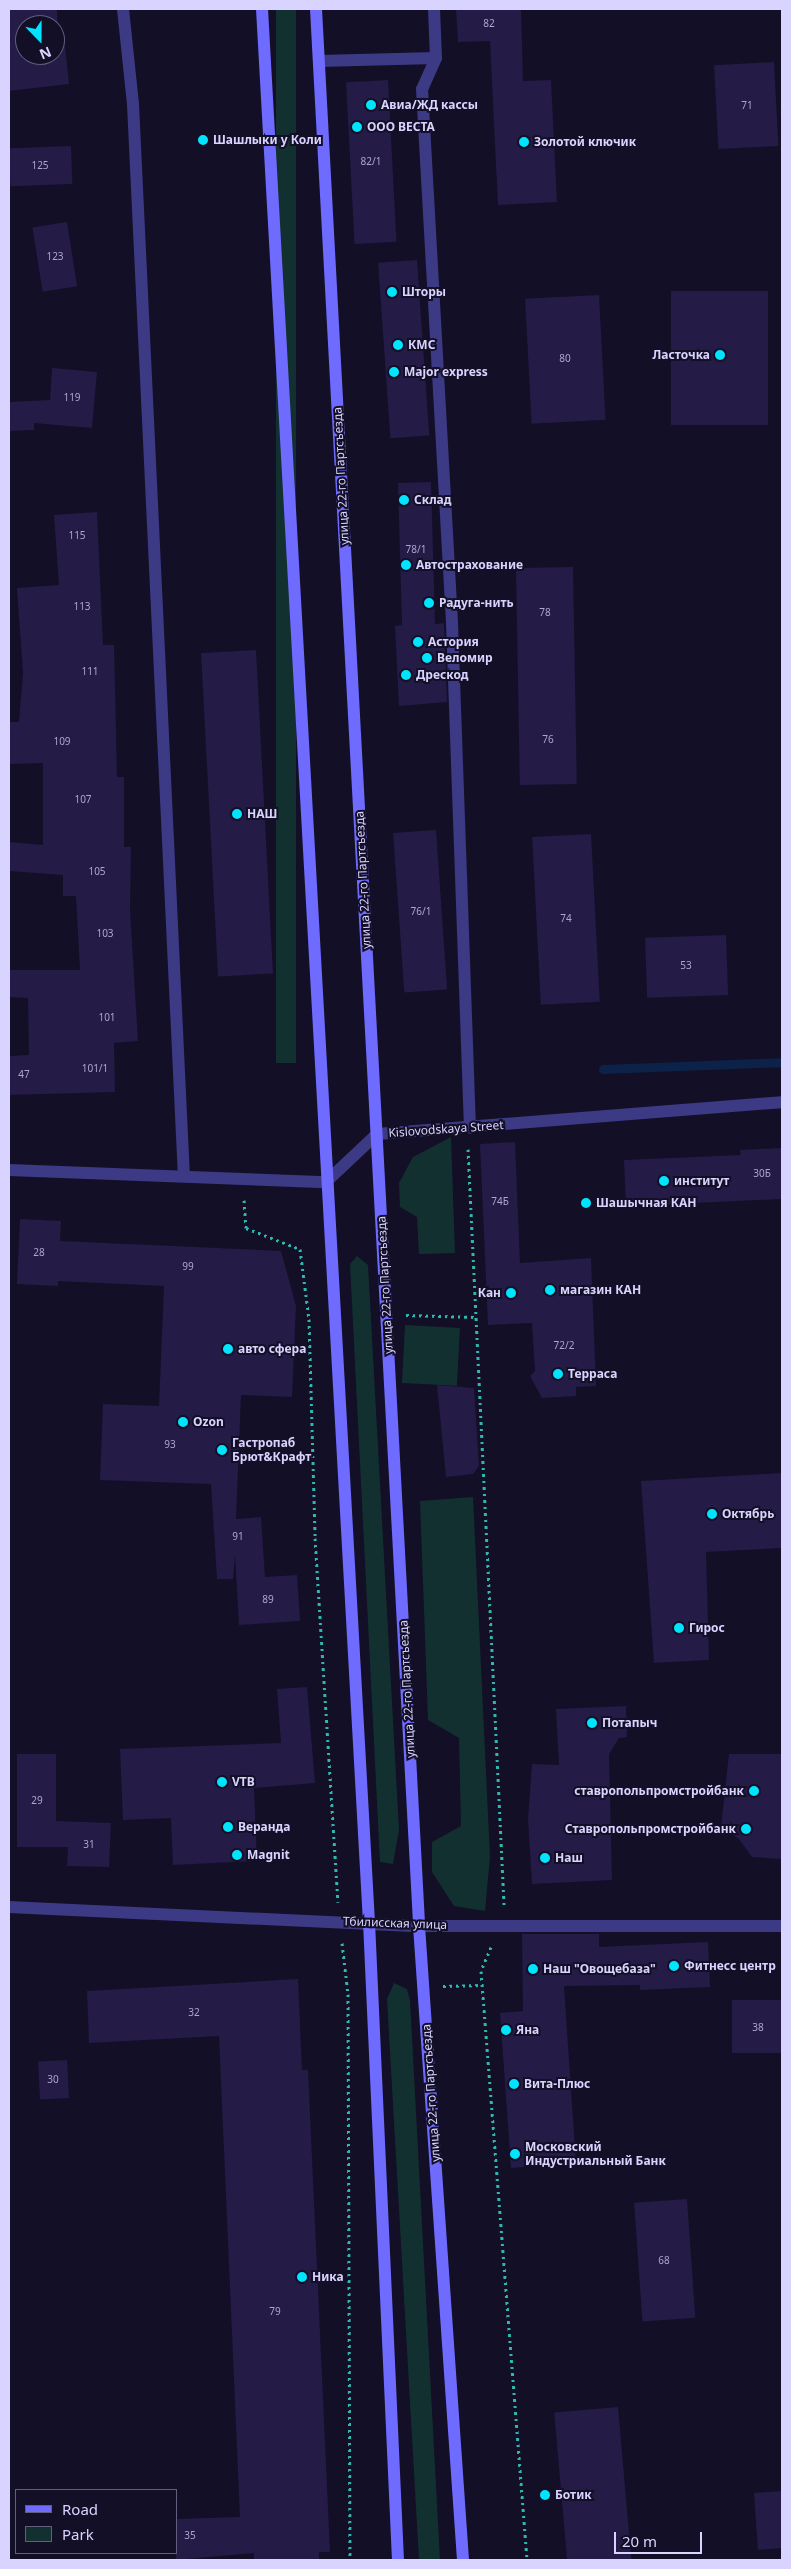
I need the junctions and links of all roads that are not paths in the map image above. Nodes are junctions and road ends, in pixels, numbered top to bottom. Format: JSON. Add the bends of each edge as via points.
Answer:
{"nodes":[{"id":1,"x":123,"y":9,"type":"edge"},
{"id":2,"x":262,"y":9,"type":"edge"},
{"id":3,"x":316,"y":9,"type":"edge"},
{"id":4,"x":434,"y":9,"type":"edge"},
{"id":5,"x":436,"y":58,"type":"junction"},
{"id":6,"x":319,"y":61,"type":"junction"},
{"id":7,"x":782,"y":1102,"type":"edge"},
{"id":8,"x":470,"y":1128,"type":"junction"},
{"id":9,"x":377,"y":1134,"type":"junction"},
{"id":10,"x":9,"y":1170,"type":"edge"},
{"id":11,"x":184,"y":1176,"type":"junction"},
{"id":12,"x":326,"y":1182,"type":"junction"},
{"id":13,"x":9,"y":1907,"type":"edge"},
{"id":14,"x":369,"y":1922,"type":"junction"},
{"id":15,"x":419,"y":1926,"type":"junction"},
{"id":16,"x":782,"y":1926,"type":"edge"},
{"id":17,"x":398,"y":2560,"type":"edge"},
{"id":18,"x":463,"y":2560,"type":"edge"}],
"edges":[{"from":1,"to":11,"type":"street","via":[[133,104]]},
{"from":2,"to":12,"type":"main road"},
{"from":3,"to":6,"type":"main road","name":"улица 22-го Партсъезда"},
{"from":4,"to":5,"type":"street"},
{"from":5,"to":6,"type":"street"},
{"from":5,"to":8,"type":"street","via":[[422,89],[452,623]]},
{"from":6,"to":9,"type":"main road","name":"улица 22-го Партсъезда"},
{"from":7,"to":8,"type":"street","name":"Kislovodskaya Street"},
{"from":8,"to":9,"type":"street","name":"Kislovodskaya Street"},
{"from":9,"to":12,"type":"street","name":"Kislovodskaya Street"},
{"from":9,"to":15,"type":"main road","name":"улица 22-го Партсъезда"},
{"from":10,"to":11,"type":"street"},
{"from":11,"to":12,"type":"street"},
{"from":12,"to":14,"type":"main road"},
{"from":13,"to":14,"type":"street","name":"Тбилисская улица"},
{"from":14,"to":15,"type":"street","name":"Тбилисская улица"},
{"from":14,"to":17,"type":"main road"},
{"from":15,"to":16,"type":"street","name":"Тбилисская улица"},
{"from":15,"to":18,"type":"main road","name":"улица 22-го Партсъезда"}]}
